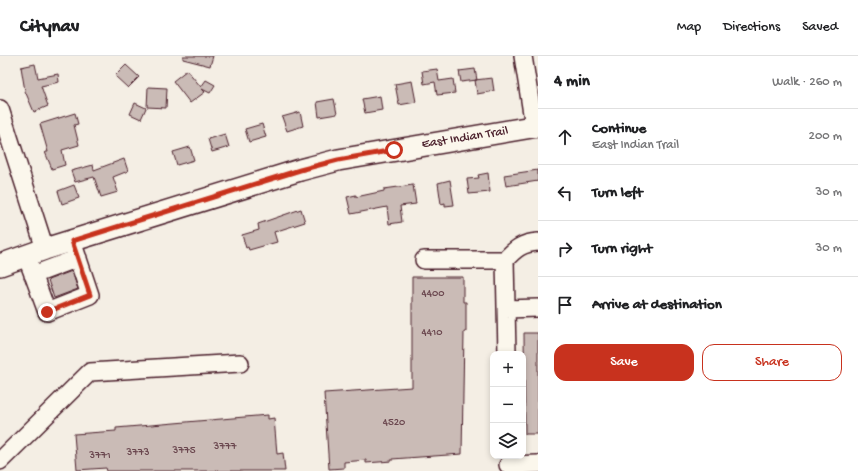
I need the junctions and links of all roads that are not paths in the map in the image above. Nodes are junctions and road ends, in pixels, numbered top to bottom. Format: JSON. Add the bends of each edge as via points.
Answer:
{"nodes":[{"id":1,"x":523,"y":56,"type":"edge"},
{"id":2,"x":0,"y":110,"type":"edge"},
{"id":3,"x":536,"y":126,"type":"edge"},
{"id":4,"x":538,"y":242,"type":"edge"},
{"id":5,"x":75,"y":250,"type":"junction"},
{"id":6,"x":36,"y":252,"type":"junction"},
{"id":7,"x":424,"y":260,"type":"dead end"},
{"id":8,"x":505,"y":260,"type":"junction"},
{"id":9,"x":0,"y":265,"type":"edge"},
{"id":10,"x":33,"y":275,"type":"junction"},
{"id":11,"x":538,"y":308,"type":"edge"},
{"id":12,"x":506,"y":309,"type":"junction"},
{"id":13,"x":507,"y":351,"type":"edge"},
{"id":14,"x":240,"y":363,"type":"dead end"},
{"id":15,"x":0,"y":462,"type":"edge"},
{"id":16,"x":507,"y":464,"type":"edge"},
{"id":17,"x":538,"y":464,"type":"edge"}],
"edges":[{"from":1,"to":3,"type":"street"},
{"from":2,"to":6,"type":"street"},
{"from":3,"to":5,"type":"main road","name":"East Indian Trail","via":[[338,160],[300,170]]},
{"from":4,"to":8,"type":"street","via":[[529,242],[517,247]]},
{"from":5,"to":6,"type":"main road","name":"East Indian Trail"},
{"from":5,"to":10,"type":"street"},
{"from":5,"to":10,"type":"street","via":[[90,295],[47,312]]},
{"from":6,"to":9,"type":"main road","name":"East Indian Trail"},
{"from":6,"to":10,"type":"street"},
{"from":7,"to":8,"type":"street"},
{"from":8,"to":12,"type":"street"},
{"from":11,"to":12,"type":"street"},
{"from":12,"to":13,"type":"street"},
{"from":14,"to":15,"type":"street","via":[[90,372]]},
{"from":16,"to":17,"type":"street"}]}
